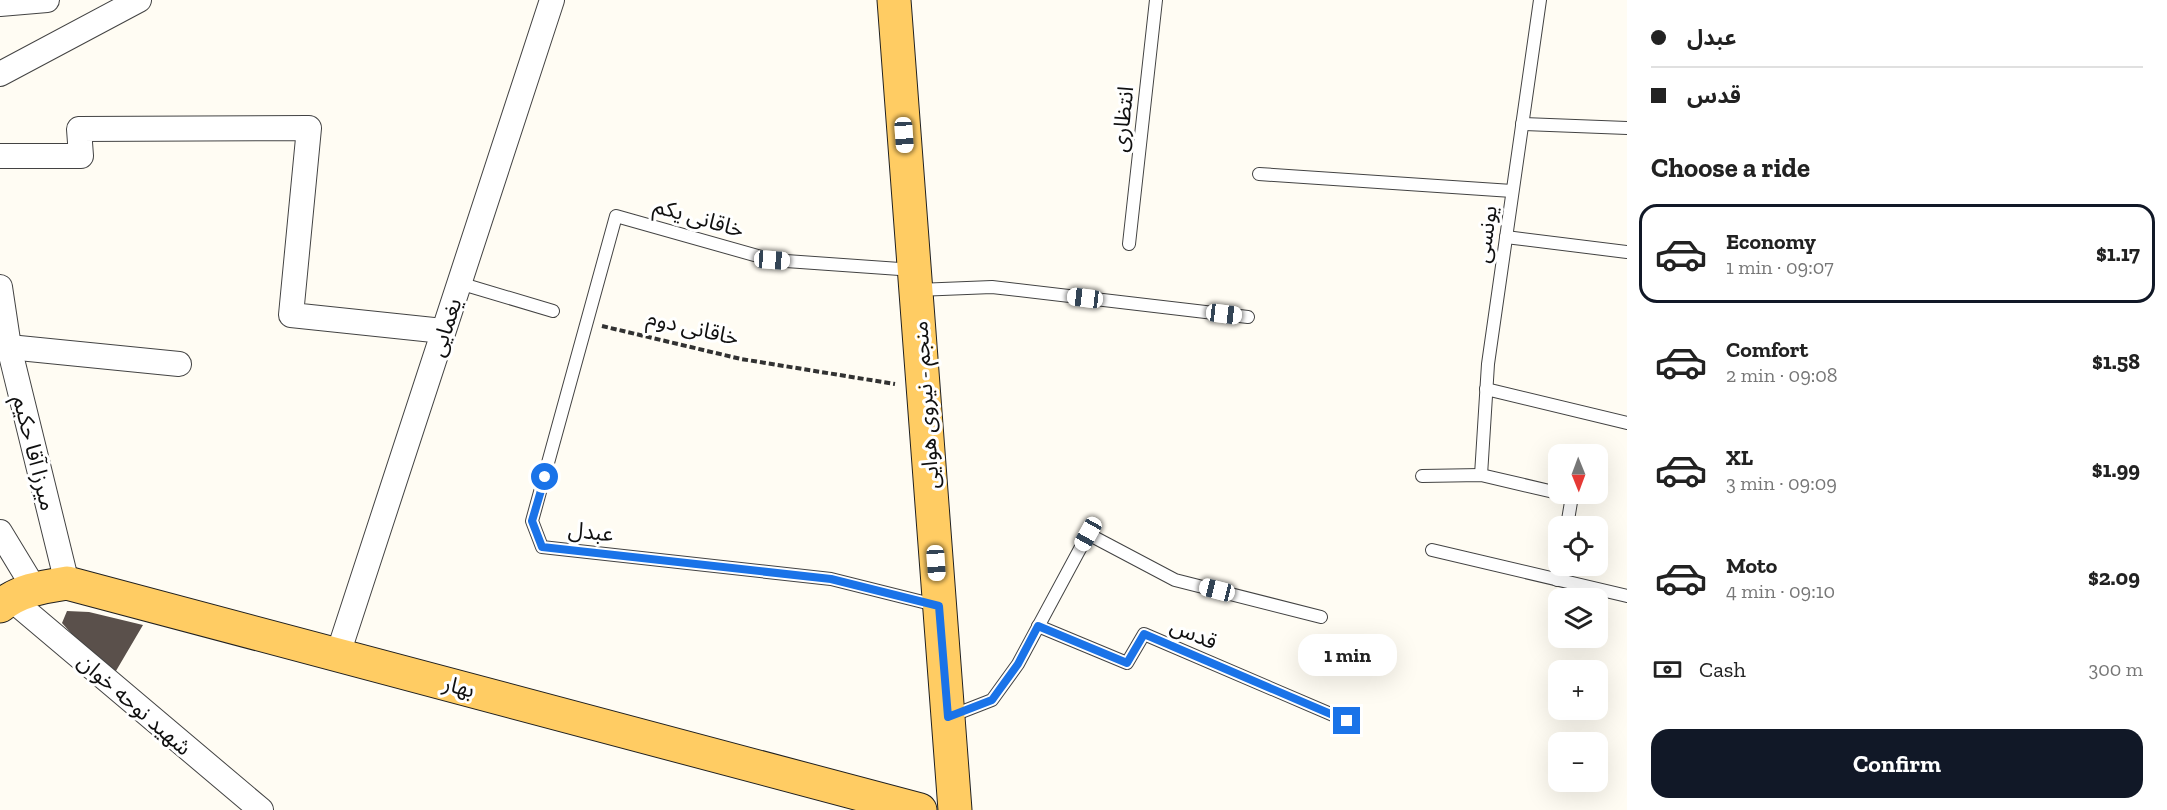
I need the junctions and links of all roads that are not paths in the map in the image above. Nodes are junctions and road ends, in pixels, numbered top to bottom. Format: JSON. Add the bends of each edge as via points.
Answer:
{"nodes":[{"id":1,"x":47,"y":0,"type":"edge"},
{"id":2,"x":139,"y":0,"type":"edge"},
{"id":3,"x":552,"y":0,"type":"edge"},
{"id":4,"x":894,"y":0,"type":"edge"},
{"id":5,"x":1156,"y":0,"type":"edge"},
{"id":6,"x":1540,"y":0,"type":"edge"},
{"id":7,"x":0,"y":4,"type":"edge"},
{"id":8,"x":0,"y":74,"type":"edge"},
{"id":9,"x":1522,"y":124,"type":"junction"},
{"id":10,"x":1627,"y":128,"type":"edge"},
{"id":11,"x":0,"y":156,"type":"edge"},
{"id":12,"x":1259,"y":174,"type":"dead end"},
{"id":13,"x":1512,"y":191,"type":"junction"},
{"id":14,"x":616,"y":216,"type":"joint"},
{"id":15,"x":1506,"y":237,"type":"junction"},
{"id":16,"x":1129,"y":244,"type":"dead end"},
{"id":17,"x":1627,"y":252,"type":"edge"},
{"id":18,"x":915,"y":280,"type":"junction"},
{"id":19,"x":459,"y":282,"type":"junction"},
{"id":20,"x":0,"y":287,"type":"edge"},
{"id":21,"x":553,"y":311,"type":"dead end"},
{"id":22,"x":1248,"y":316,"type":"dead end"},
{"id":23,"x":443,"y":331,"type":"junction"},
{"id":24,"x":9,"y":347,"type":"junction"},
{"id":25,"x":179,"y":364,"type":"dead end"},
{"id":26,"x":1486,"y":389,"type":"junction"},
{"id":27,"x":1627,"y":423,"type":"edge"},
{"id":28,"x":1481,"y":475,"type":"junction"},
{"id":29,"x":1422,"y":476,"type":"dead end"},
{"id":30,"x":1548,"y":490,"type":"edge"},
{"id":31,"x":0,"y":532,"type":"edge"},
{"id":32,"x":1432,"y":550,"type":"dead end"},
{"id":33,"x":1558,"y":576,"type":"edge"},
{"id":34,"x":1557,"y":580,"type":"junction"},
{"id":35,"x":67,"y":583,"type":"junction"},
{"id":36,"x":1627,"y":596,"type":"edge"},
{"id":37,"x":15,"y":597,"type":"edge"},
{"id":38,"x":939,"y":606,"type":"junction"},
{"id":39,"x":1322,"y":617,"type":"dead end"},
{"id":40,"x":1038,"y":626,"type":"junction"},
{"id":41,"x":338,"y":654,"type":"junction"},
{"id":42,"x":948,"y":717,"type":"junction"},
{"id":43,"x":1347,"y":721,"type":"dead end"},
{"id":44,"x":235,"y":802,"type":"edge"},
{"id":45,"x":261,"y":810,"type":"edge"},
{"id":46,"x":920,"y":810,"type":"edge"},
{"id":47,"x":955,"y":810,"type":"edge"}],
"edges":[{"from":1,"to":7,"type":"street"},
{"from":2,"to":8,"type":"street"},
{"from":3,"to":19,"type":"street","name":"یغمایی"},
{"from":4,"to":18,"type":"main road","name":"منجم - نیروی هوایی"},
{"from":5,"to":16,"type":"lane","name":"انتظاری"},
{"from":6,"to":9,"type":"lane","name":"یونسی"},
{"from":9,"to":10,"type":"lane"},
{"from":9,"to":13,"type":"lane","name":"یونسی"},
{"from":11,"to":23,"type":"street","via":[[81,156],[79,129],[309,128],[291,315]]},
{"from":12,"to":13,"type":"lane"},
{"from":13,"to":15,"type":"lane","name":"یونسی"},
{"from":14,"to":18,"type":"lane","name":"خاقانی یکم","via":[[772,260]]},
{"from":14,"to":38,"type":"lane","name":"عبدل","via":[[532,521],[542,547],[831,579]]},
{"from":15,"to":17,"type":"lane"},
{"from":15,"to":26,"type":"lane","name":"یونسی"},
{"from":18,"to":22,"type":"lane","name":"خاقانی یکم"},
{"from":18,"to":38,"type":"main road","name":"منجم - نیروی هوایی"},
{"from":19,"to":21,"type":"lane"},
{"from":19,"to":23,"type":"street","name":"یغمایی"},
{"from":20,"to":24,"type":"street","name":"میرزا آقا حکیم"},
{"from":23,"to":41,"type":"street","name":"یغمایی"},
{"from":24,"to":25,"type":"street"},
{"from":24,"to":35,"type":"street","name":"میرزا آقا حکیم"},
{"from":26,"to":27,"type":"lane"},
{"from":26,"to":28,"type":"lane","name":"یونسی"},
{"from":28,"to":29,"type":"lane"},
{"from":28,"to":30,"type":"lane"},
{"from":31,"to":37,"type":"street","name":"شهید نوحه خوان"},
{"from":32,"to":34,"type":"lane"},
{"from":33,"to":34,"type":"lane"},
{"from":34,"to":36,"type":"lane"},
{"from":35,"to":37,"type":"main road","name":"بهار"},
{"from":35,"to":41,"type":"main road","name":"بهار"},
{"from":37,"to":44,"type":"street","name":"شهید نوحه خوان"},
{"from":38,"to":42,"type":"main road","name":"منجم - نیروی هوایی"},
{"from":39,"to":40,"type":"lane","via":[[1175,580],[1088,534]]},
{"from":40,"to":42,"type":"lane","via":[[1018,664],[992,700]]},
{"from":40,"to":43,"type":"lane","name":"قدس","via":[[1127,663],[1144,634]]},
{"from":41,"to":46,"type":"main road","name":"بهار"},
{"from":42,"to":47,"type":"main road","name":"منجم - نیروی هوایی"},
{"from":44,"to":45,"type":"street","name":"شهید نوحه خوان"}]}
